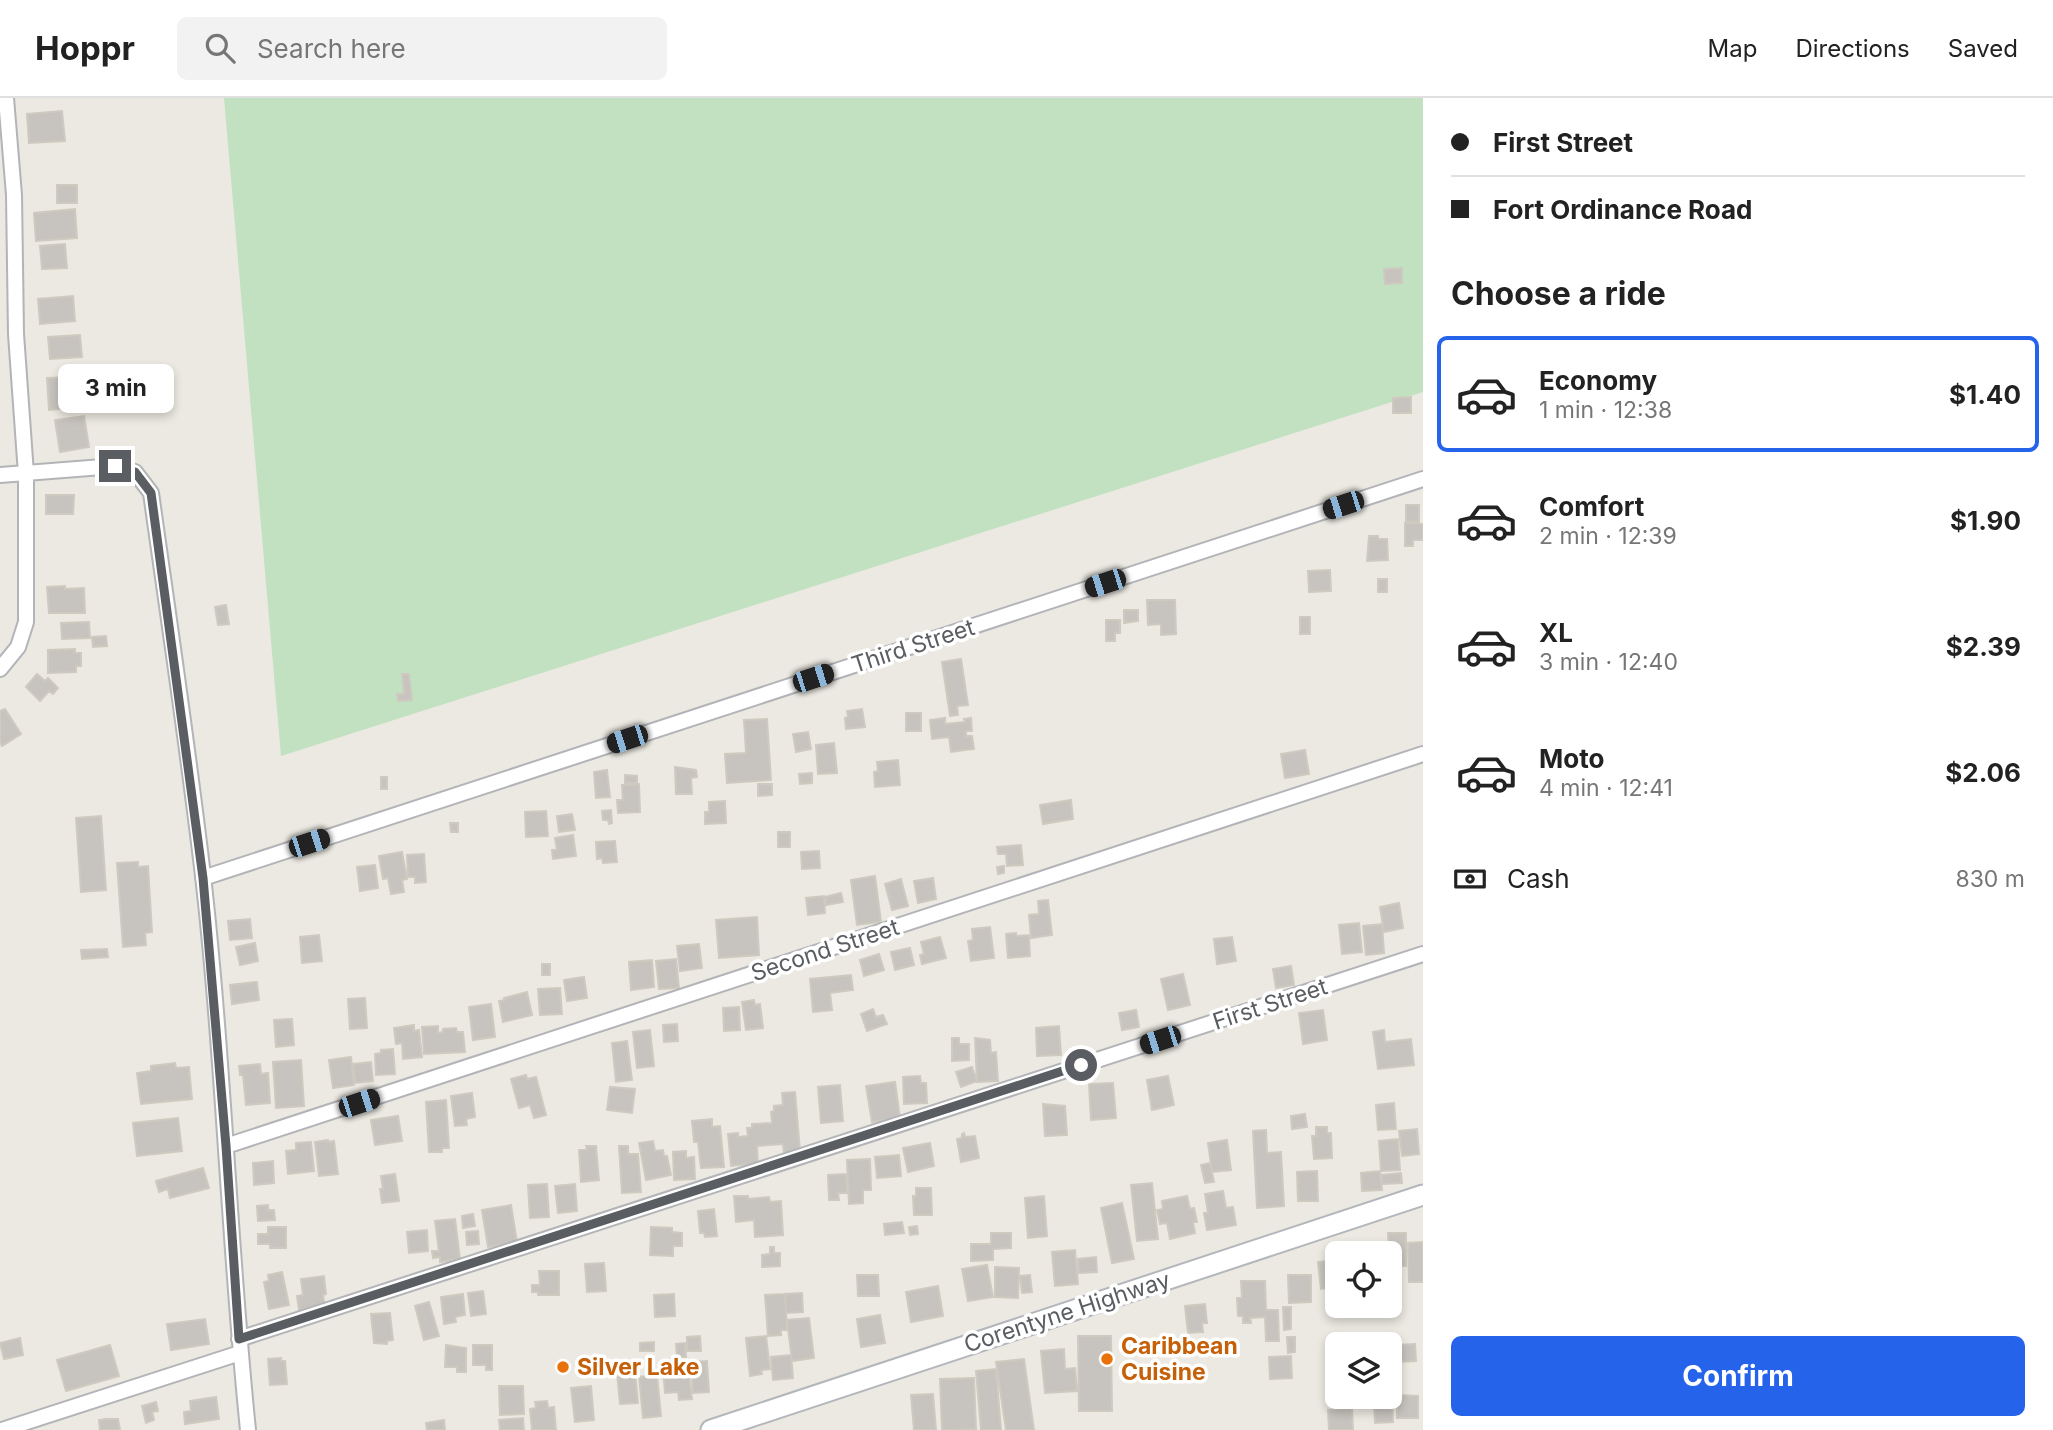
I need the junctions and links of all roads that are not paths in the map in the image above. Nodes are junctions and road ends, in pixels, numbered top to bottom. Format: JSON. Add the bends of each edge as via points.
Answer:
{"nodes":[{"id":1,"x":6,"y":98,"type":"edge"},
{"id":2,"x":7,"y":195,"type":"edge"},
{"id":3,"x":16,"y":334,"type":"junction"},
{"id":4,"x":0,"y":335,"type":"edge"},
{"id":5,"x":26,"y":474,"type":"junction"},
{"id":6,"x":0,"y":475,"type":"edge"},
{"id":7,"x":1423,"y":479,"type":"edge"},
{"id":8,"x":0,"y":669,"type":"edge"},
{"id":9,"x":1423,"y":754,"type":"edge"},
{"id":10,"x":203,"y":878,"type":"junction"},
{"id":11,"x":1423,"y":954,"type":"edge"},
{"id":12,"x":226,"y":1146,"type":"junction"},
{"id":13,"x":1423,"y":1195,"type":"edge"},
{"id":14,"x":239,"y":1346,"type":"junction"},
{"id":15,"x":2,"y":1430,"type":"edge"},
{"id":16,"x":248,"y":1430,"type":"edge"},
{"id":17,"x":710,"y":1430,"type":"edge"}],
"edges":[{"from":1,"to":2,"type":"street"},
{"from":2,"to":3,"type":"street"},
{"from":3,"to":4,"type":"street"},
{"from":3,"to":5,"type":"street"},
{"from":5,"to":6,"type":"street"},
{"from":5,"to":8,"type":"street","via":[[26,622],[18,647]]},
{"from":5,"to":10,"type":"street","via":[[115,466],[135,472],[151,493]]},
{"from":7,"to":10,"type":"street","name":"Third Street"},
{"from":9,"to":12,"type":"street","name":"Second Street"},
{"from":10,"to":12,"type":"street"},
{"from":11,"to":14,"type":"street","name":"First Street"},
{"from":12,"to":14,"type":"street"},
{"from":13,"to":17,"type":"main road","name":"Corentyne Highway"},
{"from":14,"to":15,"type":"street","name":"First Street"},
{"from":14,"to":16,"type":"street"}]}
